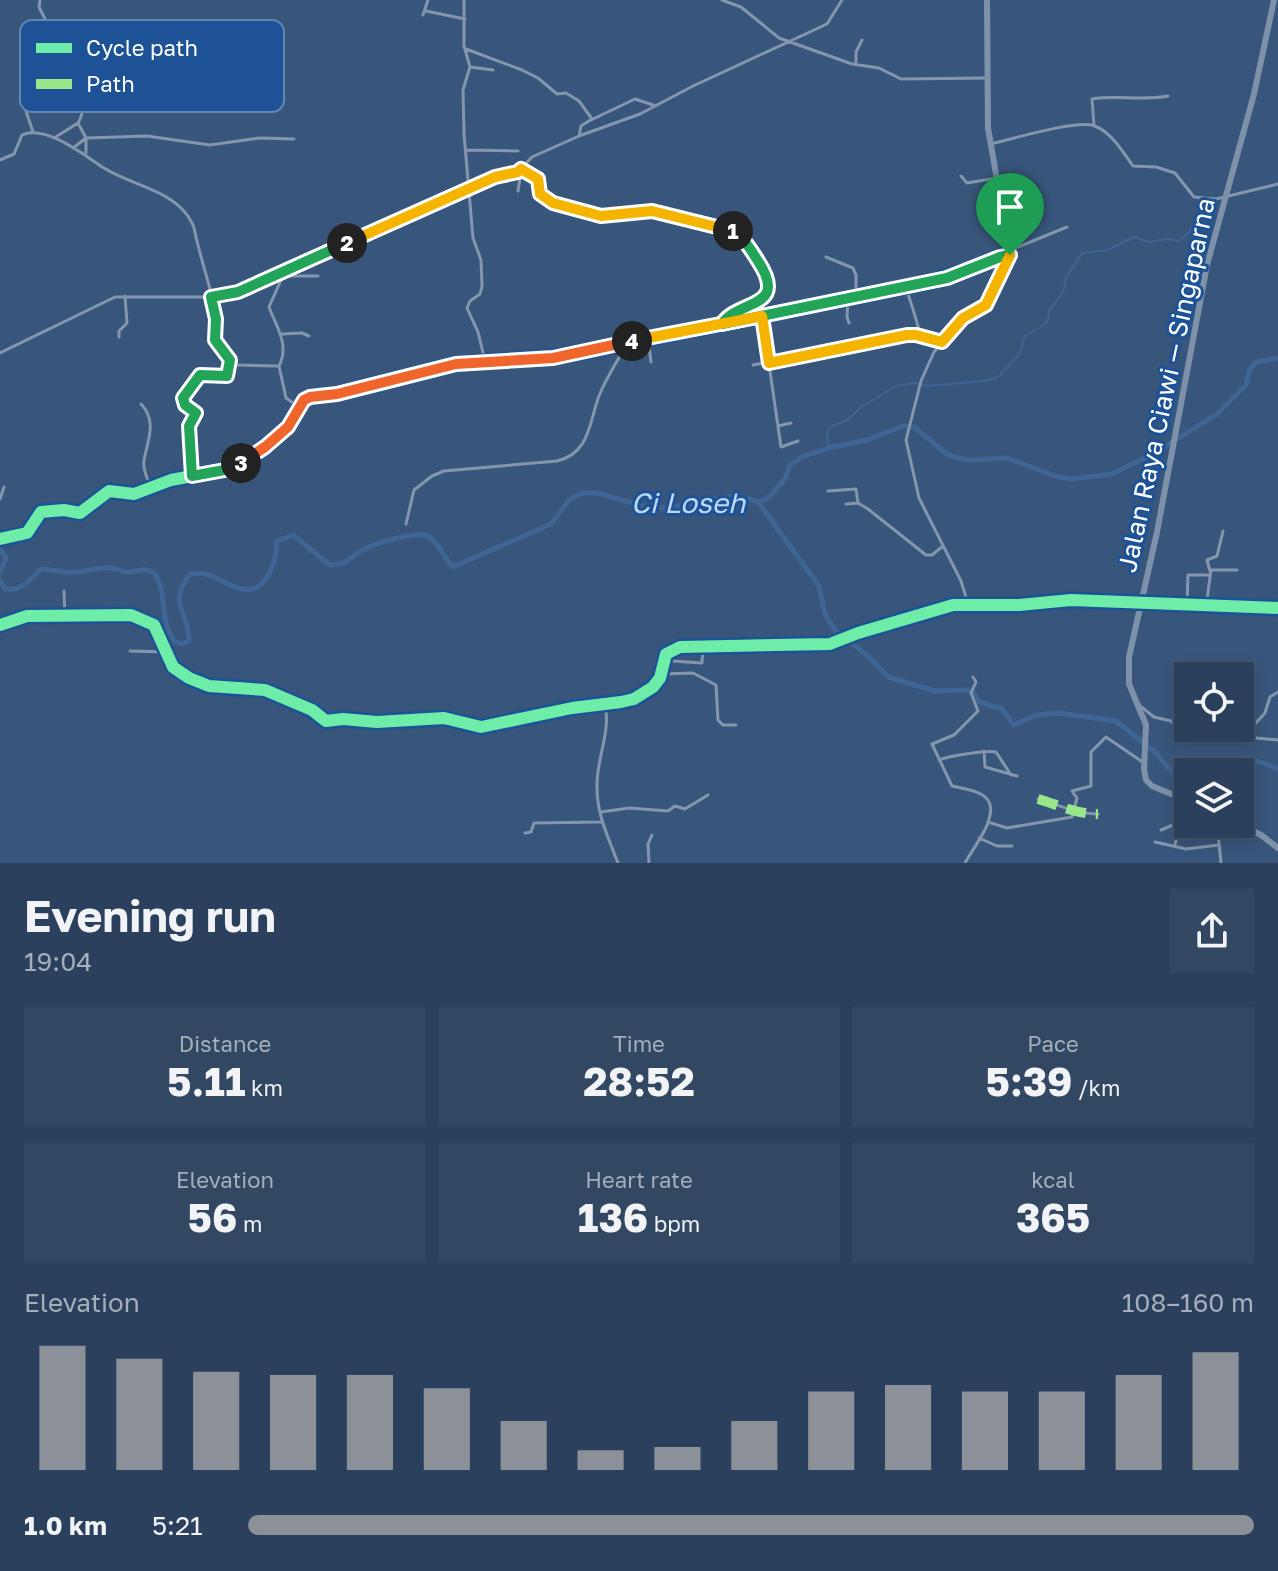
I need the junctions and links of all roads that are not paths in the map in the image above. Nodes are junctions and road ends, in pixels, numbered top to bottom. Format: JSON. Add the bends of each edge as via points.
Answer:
{"nodes":[{"id":1,"x":40,"y":0,"type":"edge"},
{"id":2,"x":428,"y":0,"type":"edge"},
{"id":3,"x":464,"y":0,"type":"edge"},
{"id":4,"x":722,"y":0,"type":"edge"},
{"id":5,"x":842,"y":0,"type":"edge"},
{"id":6,"x":987,"y":0,"type":"edge"},
{"id":7,"x":1274,"y":0,"type":"edge"},
{"id":8,"x":465,"y":19,"type":"junction"},
{"id":9,"x":46,"y":20,"type":"edge"},
{"id":10,"x":862,"y":40,"type":"dead end"},
{"id":11,"x":790,"y":41,"type":"junction"},
{"id":12,"x":465,"y":49,"type":"junction"},
{"id":13,"x":856,"y":64,"type":"junction"},
{"id":14,"x":470,"y":67,"type":"junction"},
{"id":15,"x":493,"y":70,"type":"dead end"},
{"id":16,"x":987,"y":78,"type":"junction"},
{"id":17,"x":1168,"y":96,"type":"dead end"},
{"id":18,"x":656,"y":106,"type":"junction"},
{"id":19,"x":26,"y":112,"type":"edge"},
{"id":20,"x":83,"y":112,"type":"edge"},
{"id":21,"x":591,"y":120,"type":"junction"},
{"id":22,"x":78,"y":123,"type":"junction"},
{"id":23,"x":1094,"y":125,"type":"junction"},
{"id":24,"x":33,"y":132,"type":"junction"},
{"id":25,"x":579,"y":136,"type":"junction"},
{"id":26,"x":54,"y":138,"type":"junction"},
{"id":27,"x":86,"y":138,"type":"junction"},
{"id":28,"x":294,"y":139,"type":"dead end"},
{"id":29,"x":991,"y":144,"type":"junction"},
{"id":30,"x":73,"y":148,"type":"junction"},
{"id":31,"x":465,"y":150,"type":"junction"},
{"id":32,"x":518,"y":151,"type":"dead end"},
{"id":33,"x":86,"y":153,"type":"junction"},
{"id":34,"x":0,"y":160,"type":"edge"},
{"id":35,"x":519,"y":171,"type":"junction"},
{"id":36,"x":961,"y":176,"type":"dead end"},
{"id":37,"x":997,"y":178,"type":"junction"},
{"id":38,"x":1278,"y":184,"type":"edge"},
{"id":39,"x":468,"y":189,"type":"junction"},
{"id":40,"x":518,"y":191,"type":"dead end"},
{"id":41,"x":1226,"y":196,"type":"junction"},
{"id":42,"x":1004,"y":211,"type":"junction"},
{"id":43,"x":991,"y":213,"type":"dead end"},
{"id":44,"x":1067,"y":227,"type":"dead end"},
{"id":45,"x":1011,"y":252,"type":"junction"},
{"id":46,"x":826,"y":257,"type":"dead end"},
{"id":47,"x":278,"y":274,"type":"junction"},
{"id":48,"x":318,"y":276,"type":"dead end"},
{"id":49,"x":281,"y":280,"type":"junction"},
{"id":50,"x":906,"y":287,"type":"junction"},
{"id":51,"x":125,"y":296,"type":"junction"},
{"id":52,"x":856,"y":296,"type":"junction"},
{"id":53,"x":211,"y":297,"type":"junction"},
{"id":54,"x":848,"y":298,"type":"junction"},
{"id":55,"x":762,"y":316,"type":"junction"},
{"id":56,"x":849,"y":323,"type":"dead end"},
{"id":57,"x":722,"y":324,"type":"junction"},
{"id":58,"x":282,"y":334,"type":"junction"},
{"id":59,"x":309,"y":336,"type":"dead end"},
{"id":60,"x":919,"y":336,"type":"junction"},
{"id":61,"x":119,"y":337,"type":"dead end"},
{"id":62,"x":648,"y":338,"type":"junction"},
{"id":63,"x":628,"y":342,"type":"junction"},
{"id":64,"x":942,"y":342,"type":"junction"},
{"id":65,"x":0,"y":353,"type":"edge"},
{"id":66,"x":230,"y":360,"type":"junction"},
{"id":67,"x":485,"y":361,"type":"junction"},
{"id":68,"x":651,"y":362,"type":"dead end"},
{"id":69,"x":769,"y":363,"type":"junction"},
{"id":70,"x":753,"y":365,"type":"dead end"},
{"id":71,"x":279,"y":366,"type":"junction"},
{"id":72,"x":141,"y":404,"type":"dead end"},
{"id":73,"x":299,"y":407,"type":"junction"},
{"id":74,"x":791,"y":423,"type":"dead end"},
{"id":75,"x":778,"y":426,"type":"junction"},
{"id":76,"x":798,"y":441,"type":"dead end"},
{"id":77,"x":192,"y":476,"type":"junction"},
{"id":78,"x":4,"y":487,"type":"dead end"},
{"id":79,"x":150,"y":487,"type":"junction"},
{"id":80,"x":828,"y":491,"type":"dead end"},
{"id":81,"x":0,"y":499,"type":"edge"},
{"id":82,"x":858,"y":503,"type":"junction"},
{"id":83,"x":846,"y":504,"type":"dead end"},
{"id":84,"x":406,"y":524,"type":"dead end"},
{"id":85,"x":1223,"y":531,"type":"dead end"},
{"id":86,"x":0,"y":539,"type":"edge"},
{"id":87,"x":943,"y":546,"type":"junction"},
{"id":88,"x":1237,"y":570,"type":"dead end"},
{"id":89,"x":1210,"y":573,"type":"junction"},
{"id":90,"x":64,"y":591,"type":"dead end"},
{"id":91,"x":1141,"y":602,"type":"junction"},
{"id":92,"x":1187,"y":606,"type":"junction"},
{"id":93,"x":969,"y":607,"type":"junction"},
{"id":94,"x":1206,"y":607,"type":"junction"},
{"id":95,"x":1278,"y":608,"type":"edge"},
{"id":96,"x":65,"y":617,"type":"junction"},
{"id":97,"x":0,"y":625,"type":"edge"},
{"id":98,"x":703,"y":645,"type":"junction"},
{"id":99,"x":130,"y":651,"type":"dead end"},
{"id":100,"x":166,"y":652,"type":"junction"},
{"id":101,"x":672,"y":661,"type":"dead end"},
{"id":102,"x":661,"y":674,"type":"junction"},
{"id":103,"x":973,"y":677,"type":"dead end"},
{"id":104,"x":1278,"y":692,"type":"edge"},
{"id":105,"x":605,"y":703,"type":"junction"},
{"id":106,"x":1137,"y":703,"type":"junction"},
{"id":107,"x":736,"y":725,"type":"dead end"},
{"id":108,"x":1174,"y":725,"type":"edge"},
{"id":109,"x":1254,"y":725,"type":"edge"},
{"id":110,"x":1254,"y":735,"type":"edge"},
{"id":111,"x":1278,"y":740,"type":"edge"},
{"id":112,"x":984,"y":751,"type":"junction"},
{"id":113,"x":938,"y":760,"type":"junction"},
{"id":114,"x":1144,"y":763,"type":"junction"},
{"id":115,"x":1011,"y":775,"type":"junction"},
{"id":116,"x":1017,"y":776,"type":"dead end"},
{"id":117,"x":708,"y":795,"type":"dead end"},
{"id":118,"x":1174,"y":795,"type":"edge"},
{"id":119,"x":1077,"y":798,"type":"junction"},
{"id":120,"x":1038,"y":799,"type":"dead end"},
{"id":121,"x":1083,"y":800,"type":"dead end"},
{"id":122,"x":601,"y":812,"type":"junction"},
{"id":123,"x":1073,"y":813,"type":"junction"},
{"id":124,"x":1098,"y":814,"type":"dead end"},
{"id":125,"x":602,"y":822,"type":"junction"},
{"id":126,"x":988,"y":822,"type":"junction"},
{"id":127,"x":1174,"y":824,"type":"edge"},
{"id":128,"x":1161,"y":830,"type":"dead end"},
{"id":129,"x":1254,"y":831,"type":"edge"},
{"id":130,"x":525,"y":833,"type":"dead end"},
{"id":131,"x":652,"y":835,"type":"dead end"},
{"id":132,"x":979,"y":838,"type":"junction"},
{"id":133,"x":1177,"y":838,"type":"edge"},
{"id":134,"x":1218,"y":838,"type":"edge"},
{"id":135,"x":1155,"y":842,"type":"dead end"},
{"id":136,"x":1175,"y":845,"type":"junction"},
{"id":137,"x":1219,"y":845,"type":"junction"},
{"id":138,"x":1012,"y":846,"type":"dead end"},
{"id":139,"x":1278,"y":848,"type":"edge"},
{"id":140,"x":618,"y":863,"type":"edge"},
{"id":141,"x":649,"y":863,"type":"edge"},
{"id":142,"x":965,"y":863,"type":"edge"},
{"id":143,"x":1221,"y":863,"type":"edge"}],
"edges":[{"from":1,"to":9,"type":"street"},
{"from":2,"to":8,"type":"street","via":[[425,13]]},
{"from":3,"to":8,"type":"street"},
{"from":4,"to":11,"type":"street"},
{"from":5,"to":11,"type":"street","via":[[827,24]]},
{"from":6,"to":16,"type":"street"},
{"from":7,"to":41,"type":"street","name":"Jalan Raya Ciawi — Singaparna"},
{"from":8,"to":12,"type":"street"},
{"from":10,"to":13,"type":"street"},
{"from":11,"to":13,"type":"street"},
{"from":11,"to":18,"type":"street"},
{"from":12,"to":14,"type":"street"},
{"from":12,"to":21,"type":"street","via":[[522,70],[557,94],[566,93],[579,101]]},
{"from":13,"to":16,"type":"street","via":[[906,79]]},
{"from":14,"to":15,"type":"street"},
{"from":14,"to":31,"type":"street","via":[[463,90]]},
{"from":16,"to":29,"type":"street"},
{"from":17,"to":23,"type":"street","via":[[1093,99]]},
{"from":18,"to":21,"type":"street","via":[[635,99]]},
{"from":18,"to":25,"type":"street"},
{"from":19,"to":24,"type":"street"},
{"from":20,"to":22,"type":"street"},
{"from":21,"to":25,"type":"street","via":[[581,126]]},
{"from":22,"to":26,"type":"street"},
{"from":22,"to":27,"type":"street"},
{"from":23,"to":29,"type":"street"},
{"from":23,"to":41,"type":"street","via":[[1135,167],[1175,173],[1194,197]]},
{"from":24,"to":26,"type":"street"},
{"from":24,"to":34,"type":"street","via":[[22,135],[14,154]]},
{"from":25,"to":35,"type":"street","via":[[532,157]]},
{"from":26,"to":30,"type":"street"},
{"from":27,"to":28,"type":"street","via":[[147,136],[210,145]]},
{"from":27,"to":30,"type":"street"},
{"from":27,"to":33,"type":"street"},
{"from":29,"to":37,"type":"street"},
{"from":30,"to":33,"type":"street"},
{"from":31,"to":32,"type":"street"},
{"from":31,"to":39,"type":"street"},
{"from":33,"to":53,"type":"street","via":[[104,168],[152,189],[186,215],[194,227]]},
{"from":35,"to":39,"type":"street"},
{"from":35,"to":40,"type":"street"},
{"from":35,"to":57,"type":"street","via":[[538,179],[540,194],[553,203],[606,217],[652,211],[737,233],[766,273],[768,288],[756,303]]},
{"from":36,"to":37,"type":"street","via":[[967,183]]},
{"from":37,"to":42,"type":"street"},
{"from":38,"to":41,"type":"street"},
{"from":39,"to":47,"type":"street"},
{"from":39,"to":67,"type":"street","via":[[482,286],[467,311]]},
{"from":41,"to":91,"type":"street","name":"Jalan Raya Ciawi — Singaparna","via":[[1207,265]]},
{"from":42,"to":43,"type":"street"},
{"from":42,"to":45,"type":"street"},
{"from":44,"to":45,"type":"street"},
{"from":45,"to":50,"type":"street","via":[[947,278]]},
{"from":45,"to":64,"type":"street","via":[[986,305],[963,318]]},
{"from":46,"to":52,"type":"street","via":[[853,268]]},
{"from":47,"to":49,"type":"street"},
{"from":47,"to":53,"type":"street","via":[[238,292]]},
{"from":48,"to":49,"type":"street"},
{"from":49,"to":58,"type":"street","via":[[269,307]]},
{"from":50,"to":52,"type":"street"},
{"from":50,"to":60,"type":"street"},
{"from":51,"to":53,"type":"street"},
{"from":51,"to":61,"type":"street","via":[[128,322]]},
{"from":51,"to":65,"type":"street"},
{"from":52,"to":54,"type":"street"},
{"from":53,"to":66,"type":"street","via":[[215,340]]},
{"from":54,"to":55,"type":"street"},
{"from":54,"to":56,"type":"street"},
{"from":55,"to":57,"type":"street"},
{"from":55,"to":69,"type":"street"},
{"from":57,"to":62,"type":"street"},
{"from":58,"to":59,"type":"street"},
{"from":58,"to":71,"type":"street"},
{"from":60,"to":64,"type":"street"},
{"from":60,"to":69,"type":"street"},
{"from":62,"to":63,"type":"street"},
{"from":62,"to":68,"type":"street"},
{"from":63,"to":67,"type":"street","via":[[553,358]]},
{"from":63,"to":84,"type":"street","via":[[575,454],[557,461],[435,474],[414,490]]},
{"from":64,"to":87,"type":"street","via":[[921,383],[907,445],[919,498]]},
{"from":66,"to":71,"type":"street","via":[[241,366]]},
{"from":66,"to":77,"type":"street","via":[[227,376],[200,375],[183,398],[196,413],[189,426]]},
{"from":67,"to":73,"type":"street","via":[[310,397]]},
{"from":69,"to":70,"type":"street"},
{"from":69,"to":75,"type":"street"},
{"from":71,"to":73,"type":"street","via":[[287,401]]},
{"from":72,"to":79,"type":"street","via":[[149,417],[143,462]]},
{"from":73,"to":77,"type":"street","via":[[288,427],[256,454],[230,469]]},
{"from":74,"to":75,"type":"street"},
{"from":75,"to":76,"type":"street","via":[[781,448]]},
{"from":77,"to":79,"type":"street"},
{"from":78,"to":81,"type":"street"},
{"from":79,"to":86,"type":"street","via":[[134,494],[105,493],[80,513],[41,512],[27,533]]},
{"from":80,"to":82,"type":"street","via":[[856,489]]},
{"from":82,"to":83,"type":"street"},
{"from":82,"to":87,"type":"street","via":[[926,555]]},
{"from":85,"to":89,"type":"street","via":[[1217,556],[1207,560]]},
{"from":87,"to":93,"type":"street"},
{"from":88,"to":89,"type":"street"},
{"from":89,"to":92,"type":"street","via":[[1188,575]]},
{"from":89,"to":94,"type":"street"},
{"from":90,"to":96,"type":"street"},
{"from":91,"to":92,"type":"street"},
{"from":91,"to":93,"type":"street","via":[[1071,600]]},
{"from":91,"to":106,"type":"street","name":"Jalan Raya Ciawi — Singaparna","via":[[1128,671]]},
{"from":92,"to":94,"type":"street"},
{"from":93,"to":98,"type":"street","via":[[945,607],[830,644]]},
{"from":94,"to":95,"type":"street"},
{"from":96,"to":97,"type":"street","via":[[27,616]]},
{"from":96,"to":100,"type":"street","via":[[141,617],[158,630]]},
{"from":98,"to":101,"type":"street","via":[[702,663]]},
{"from":98,"to":102,"type":"street","via":[[670,651]]},
{"from":99,"to":100,"type":"street"},
{"from":100,"to":105,"type":"street","via":[[173,667],[189,678],[218,687],[265,690],[326,721],[444,718],[481,727]]},
{"from":102,"to":105,"type":"street","via":[[653,687],[634,699]]},
{"from":102,"to":107,"type":"street","via":[[693,673],[716,685],[718,720]]},
{"from":103,"to":113,"type":"street","via":[[978,711],[953,736],[932,742]]},
{"from":104,"to":109,"type":"street"},
{"from":105,"to":122,"type":"street","via":[[608,717],[597,788]]},
{"from":106,"to":108,"type":"street"},
{"from":106,"to":114,"type":"street","name":"Jalan Raya Ciawi — Singaparna","via":[[1147,734]]},
{"from":110,"to":111,"type":"street"},
{"from":112,"to":113,"type":"street"},
{"from":112,"to":115,"type":"street","via":[[999,753]]},
{"from":112,"to":115,"type":"street","via":[[985,767]]},
{"from":113,"to":126,"type":"street","via":[[952,786],[982,794],[990,810]]},
{"from":114,"to":118,"type":"street","via":[[1149,784]]},
{"from":114,"to":119,"type":"street","via":[[1106,737],[1091,752],[1091,786],[1072,791]]},
{"from":115,"to":116,"type":"street"},
{"from":117,"to":122,"type":"street","via":[[685,809]]},
{"from":119,"to":121,"type":"street"},
{"from":119,"to":123,"type":"street"},
{"from":120,"to":123,"type":"street"},
{"from":122,"to":125,"type":"street"},
{"from":123,"to":124,"type":"street"},
{"from":123,"to":126,"type":"street","via":[[1069,818],[1005,828]]},
{"from":125,"to":130,"type":"street","via":[[534,823]]},
{"from":125,"to":140,"type":"street"},
{"from":126,"to":132,"type":"street"},
{"from":127,"to":128,"type":"street"},
{"from":129,"to":139,"type":"street"},
{"from":131,"to":141,"type":"street"},
{"from":132,"to":138,"type":"street"},
{"from":132,"to":142,"type":"street"},
{"from":133,"to":136,"type":"street"},
{"from":134,"to":137,"type":"street"},
{"from":135,"to":136,"type":"street"},
{"from":136,"to":137,"type":"street"},
{"from":137,"to":143,"type":"street"}]}
